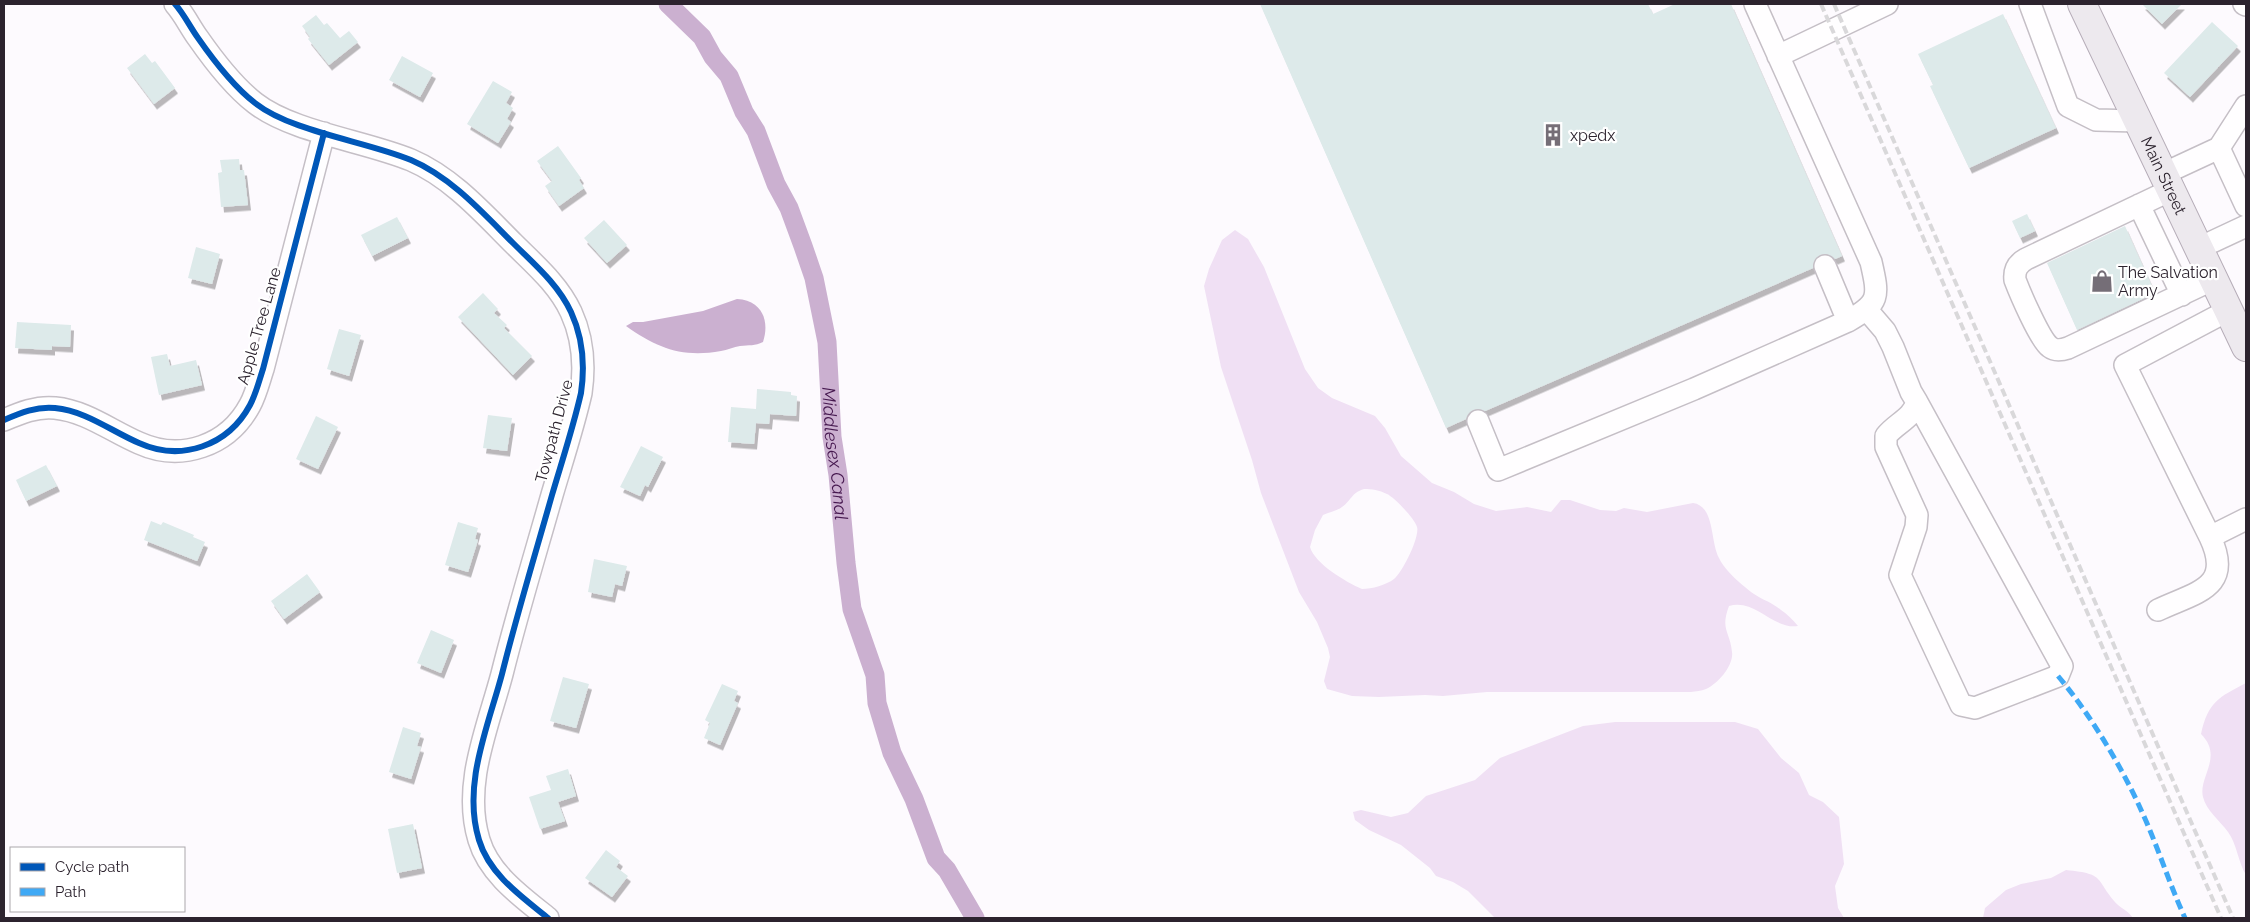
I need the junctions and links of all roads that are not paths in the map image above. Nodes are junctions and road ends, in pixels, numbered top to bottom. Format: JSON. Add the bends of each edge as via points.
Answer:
{"nodes":[{"id":1,"x":175,"y":4,"type":"edge"},
{"id":2,"x":1755,"y":4,"type":"edge"},
{"id":3,"x":1887,"y":4,"type":"edge"},
{"id":4,"x":2030,"y":4,"type":"edge"},
{"id":5,"x":2082,"y":4,"type":"edge"},
{"id":6,"x":1778,"y":56,"type":"junction"},
{"id":7,"x":2246,"y":107,"type":"edge"},
{"id":8,"x":2138,"y":121,"type":"junction"},
{"id":9,"x":324,"y":132,"type":"junction"},
{"id":10,"x":2219,"y":148,"type":"junction"},
{"id":11,"x":2167,"y":182,"type":"junction"},
{"id":12,"x":2139,"y":205,"type":"junction"},
{"id":13,"x":2246,"y":206,"type":"edge"},
{"id":14,"x":2246,"y":226,"type":"edge"},
{"id":15,"x":2199,"y":248,"type":"junction"},
{"id":16,"x":1825,"y":266,"type":"dead end"},
{"id":17,"x":2214,"y":279,"type":"junction"},
{"id":18,"x":2182,"y":295,"type":"junction"},
{"id":19,"x":1867,"y":310,"type":"junction"},
{"id":20,"x":2228,"y":310,"type":"junction"},
{"id":21,"x":1848,"y":321,"type":"junction"},
{"id":22,"x":2246,"y":347,"type":"edge"},
{"id":23,"x":1917,"y":402,"type":"junction"},
{"id":24,"x":4,"y":420,"type":"edge"},
{"id":25,"x":1478,"y":421,"type":"dead end"},
{"id":26,"x":2246,"y":519,"type":"edge"},
{"id":27,"x":2210,"y":537,"type":"junction"},
{"id":28,"x":2158,"y":610,"type":"dead end"},
{"id":29,"x":548,"y":918,"type":"edge"}],
"edges":[{"from":1,"to":9,"type":"street","name":"Towpath Drive","via":[[217,63],[256,104],[290,122]]},
{"from":2,"to":6,"type":"street"},
{"from":3,"to":6,"type":"street"},
{"from":4,"to":8,"type":"street","via":[[2068,106],[2096,120]]},
{"from":5,"to":8,"type":"main road","name":"Main Street"},
{"from":6,"to":19,"type":"street","via":[[1871,262],[1877,292]]},
{"from":7,"to":10,"type":"street"},
{"from":8,"to":11,"type":"main road","name":"Main Street"},
{"from":9,"to":24,"type":"street","name":"Apple Tree Lane","via":[[263,369],[249,406],[232,428],[207,446],[173,452],[153,449],[64,409],[39,408]]},
{"from":9,"to":29,"type":"street","name":"Towpath Drive","via":[[414,161],[444,179],[553,283],[572,313],[579,335],[584,370],[581,393],[519,608],[472,798],[484,854],[503,879]]},
{"from":10,"to":11,"type":"street"},
{"from":10,"to":13,"type":"street"},
{"from":11,"to":12,"type":"street"},
{"from":11,"to":15,"type":"main road","name":"Main Street"},
{"from":12,"to":18,"type":"street"},
{"from":12,"to":18,"type":"street","via":[[2022,261],[2015,276],[2024,300],[2045,343],[2060,350]]},
{"from":14,"to":15,"type":"street"},
{"from":15,"to":17,"type":"main road","name":"Main Street"},
{"from":16,"to":21,"type":"street"},
{"from":17,"to":18,"type":"street"},
{"from":17,"to":20,"type":"main road","name":"Main Street"},
{"from":19,"to":21,"type":"street"},
{"from":19,"to":23,"type":"street","via":[[1885,331]]},
{"from":20,"to":22,"type":"main road","name":"Main Street"},
{"from":20,"to":27,"type":"street","via":[[2125,365]]},
{"from":21,"to":25,"type":"street","via":[[1498,470]]},
{"from":23,"to":23,"type":"street","via":[[2062,666],[2058,676],[1975,708],[1961,704],[1900,575],[1917,515],[1886,447],[1886,436],[1907,419]]},
{"from":26,"to":27,"type":"street"},
{"from":27,"to":28,"type":"street","via":[[2219,566],[2216,578],[2208,586]]}]}
